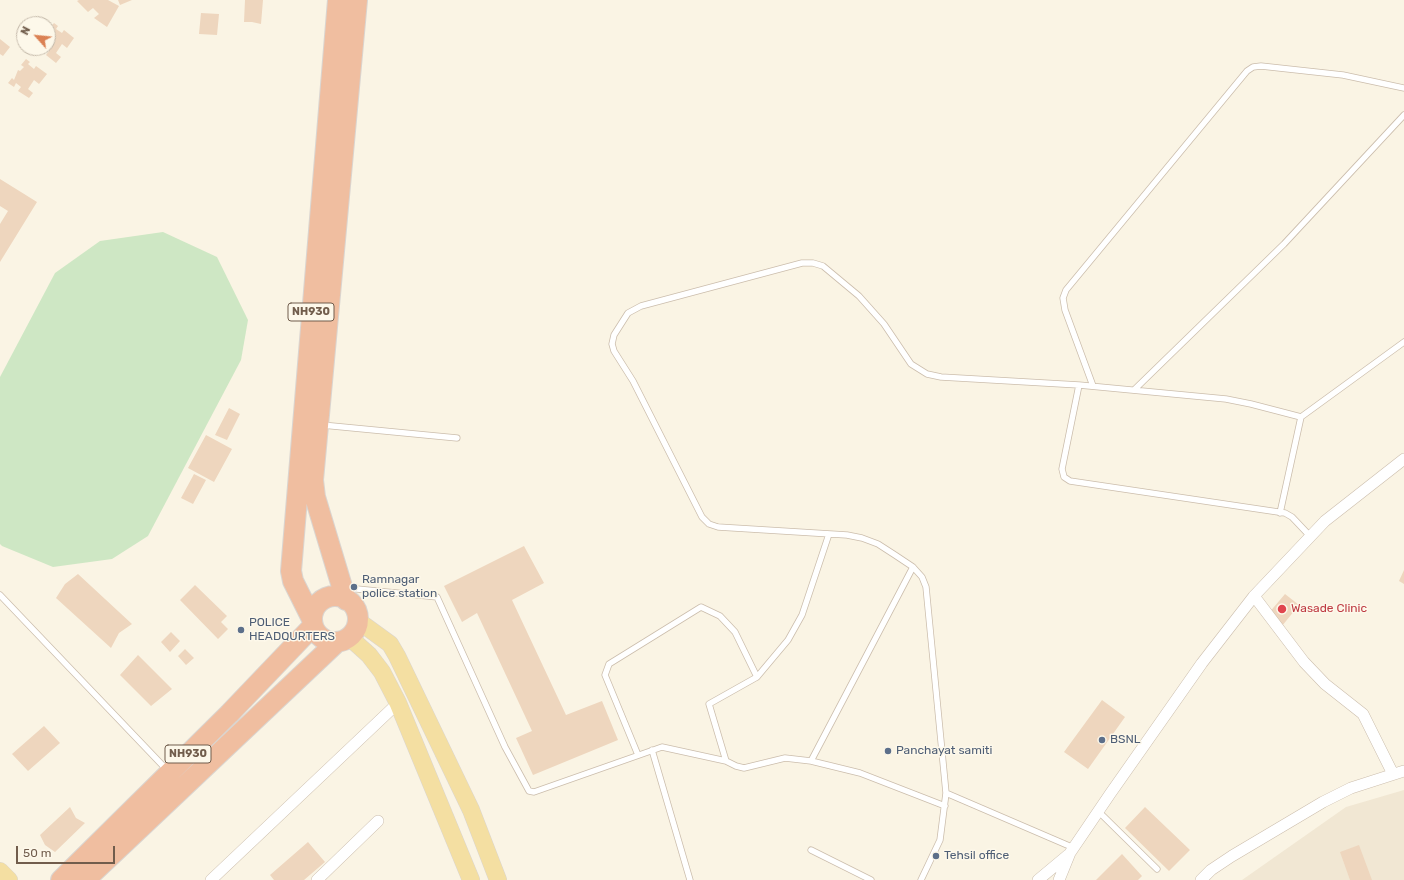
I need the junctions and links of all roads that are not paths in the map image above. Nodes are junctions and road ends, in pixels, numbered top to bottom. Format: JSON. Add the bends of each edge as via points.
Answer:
{"nodes":[{"id":1,"x":338,"y":0,"type":"edge"},
{"id":2,"x":357,"y":0,"type":"edge"},
{"id":3,"x":1404,"y":88,"type":"edge"},
{"id":4,"x":1404,"y":115,"type":"edge"},
{"id":5,"x":1404,"y":342,"type":"edge"},
{"id":6,"x":1079,"y":385,"type":"junction"},
{"id":7,"x":1093,"y":386,"type":"junction"},
{"id":8,"x":1134,"y":390,"type":"junction"},
{"id":9,"x":1301,"y":417,"type":"junction"},
{"id":10,"x":310,"y":424,"type":"junction"},
{"id":11,"x":457,"y":438,"type":"dead end"},
{"id":12,"x":1402,"y":464,"type":"edge"},
{"id":13,"x":1280,"y":513,"type":"junction"},
{"id":14,"x":829,"y":534,"type":"junction"},
{"id":15,"x":1310,"y":536,"type":"junction"},
{"id":16,"x":913,"y":567,"type":"junction"},
{"id":17,"x":344,"y":594,"type":"junction"},
{"id":18,"x":0,"y":595,"type":"edge"},
{"id":19,"x":1254,"y":596,"type":"junction"},
{"id":20,"x":313,"y":622,"type":"junction"},
{"id":21,"x":348,"y":633,"type":"junction"},
{"id":22,"x":757,"y":677,"type":"junction"},
{"id":23,"x":398,"y":703,"type":"junction"},
{"id":24,"x":652,"y":750,"type":"junction"},
{"id":25,"x":638,"y":755,"type":"junction"},
{"id":26,"x":726,"y":760,"type":"junction"},
{"id":27,"x":811,"y":761,"type":"junction"},
{"id":28,"x":1399,"y":772,"type":"edge"},
{"id":29,"x":169,"y":773,"type":"junction"},
{"id":30,"x":946,"y":793,"type":"junction"},
{"id":31,"x":945,"y":806,"type":"junction"},
{"id":32,"x":1099,"y":812,"type":"junction"},
{"id":33,"x":378,"y":821,"type":"dead end"},
{"id":34,"x":811,"y":850,"type":"dead end"},
{"id":35,"x":1072,"y":851,"type":"junction"},
{"id":36,"x":1157,"y":869,"type":"dead end"},
{"id":37,"x":0,"y":871,"type":"edge"},
{"id":38,"x":9,"y":880,"type":"edge"},
{"id":39,"x":61,"y":880,"type":"edge"},
{"id":40,"x":85,"y":880,"type":"edge"},
{"id":41,"x":211,"y":880,"type":"edge"},
{"id":42,"x":317,"y":880,"type":"edge"},
{"id":43,"x":471,"y":880,"type":"edge"},
{"id":44,"x":498,"y":880,"type":"edge"},
{"id":45,"x":690,"y":880,"type":"edge"},
{"id":46,"x":871,"y":880,"type":"edge"},
{"id":47,"x":922,"y":880,"type":"edge"},
{"id":48,"x":1038,"y":880,"type":"edge"},
{"id":49,"x":1059,"y":880,"type":"edge"},
{"id":50,"x":1201,"y":880,"type":"edge"}],
"edges":[{"from":1,"to":10,"type":"highway","number":"NH930"},
{"from":2,"to":10,"type":"highway","number":"NH930"},
{"from":3,"to":7,"type":"lane","via":[[1344,75],[1261,66],[1247,71],[1066,290],[1063,298],[1065,310]]},
{"from":4,"to":8,"type":"lane","via":[[1284,244]]},
{"from":5,"to":9,"type":"lane"},
{"from":6,"to":7,"type":"lane"},
{"from":6,"to":13,"type":"lane","via":[[1062,469],[1064,477],[1070,481]]},
{"from":6,"to":14,"type":"lane","via":[[927,374],[911,364],[884,324],[859,296],[823,266],[813,263],[802,263],[649,304],[628,313],[614,335],[614,351],[633,381],[702,517],[709,524],[718,527]]},
{"from":7,"to":8,"type":"lane"},
{"from":8,"to":9,"type":"lane","via":[[1251,404]]},
{"from":9,"to":13,"type":"lane"},
{"from":10,"to":11,"type":"lane"},
{"from":10,"to":17,"type":"highway","number":"NH930","via":[[313,488]]},
{"from":10,"to":20,"type":"highway","number":"NH930","via":[[291,571],[293,581]]},
{"from":12,"to":15,"type":"street","via":[[1325,521]]},
{"from":13,"to":15,"type":"lane","via":[[1292,516]]},
{"from":14,"to":16,"type":"lane","via":[[847,535],[878,544]]},
{"from":14,"to":22,"type":"lane","via":[[796,629]]},
{"from":15,"to":19,"type":"street"},
{"from":16,"to":27,"type":"lane"},
{"from":16,"to":30,"type":"lane","via":[[922,577],[926,587]]},
{"from":17,"to":20,"type":"highway","number":"NH930","via":[[321,601],[316,606]]},
{"from":17,"to":21,"type":"highway","number":"NH930","via":[[354,608]]},
{"from":17,"to":25,"type":"lane","via":[[437,597],[505,747],[529,791],[534,792]]},
{"from":18,"to":29,"type":"lane"},
{"from":19,"to":28,"type":"street","via":[[1304,662],[1325,684],[1363,714]]},
{"from":19,"to":32,"type":"street","via":[[1202,663]]},
{"from":20,"to":21,"type":"highway","number":"NH930","via":[[318,635],[323,639]]},
{"from":20,"to":29,"type":"highway","number":"NH930","via":[[229,714]]},
{"from":21,"to":23,"type":"main road","via":[[382,672]]},
{"from":21,"to":40,"type":"highway","number":"NH930"},
{"from":21,"to":44,"type":"main road","via":[[390,644],[471,810]]},
{"from":22,"to":25,"type":"lane","via":[[735,632],[720,616],[702,607],[608,664],[605,675]]},
{"from":22,"to":26,"type":"lane","via":[[709,704]]},
{"from":23,"to":41,"type":"street"},
{"from":23,"to":43,"type":"main road"},
{"from":24,"to":25,"type":"lane"},
{"from":24,"to":26,"type":"lane","via":[[662,746]]},
{"from":24,"to":45,"type":"lane"},
{"from":26,"to":27,"type":"lane","via":[[744,768],[785,758]]},
{"from":27,"to":31,"type":"lane","via":[[860,773]]},
{"from":28,"to":50,"type":"street","via":[[1351,788],[1323,802],[1232,856]]},
{"from":29,"to":39,"type":"highway","number":"NH930"},
{"from":30,"to":31,"type":"lane"},
{"from":30,"to":35,"type":"lane"},
{"from":31,"to":47,"type":"lane","via":[[940,840]]},
{"from":32,"to":35,"type":"street"},
{"from":32,"to":36,"type":"lane"},
{"from":33,"to":42,"type":"street"},
{"from":34,"to":46,"type":"lane"},
{"from":35,"to":48,"type":"street"},
{"from":35,"to":49,"type":"street"},
{"from":37,"to":38,"type":"main road"}]}
